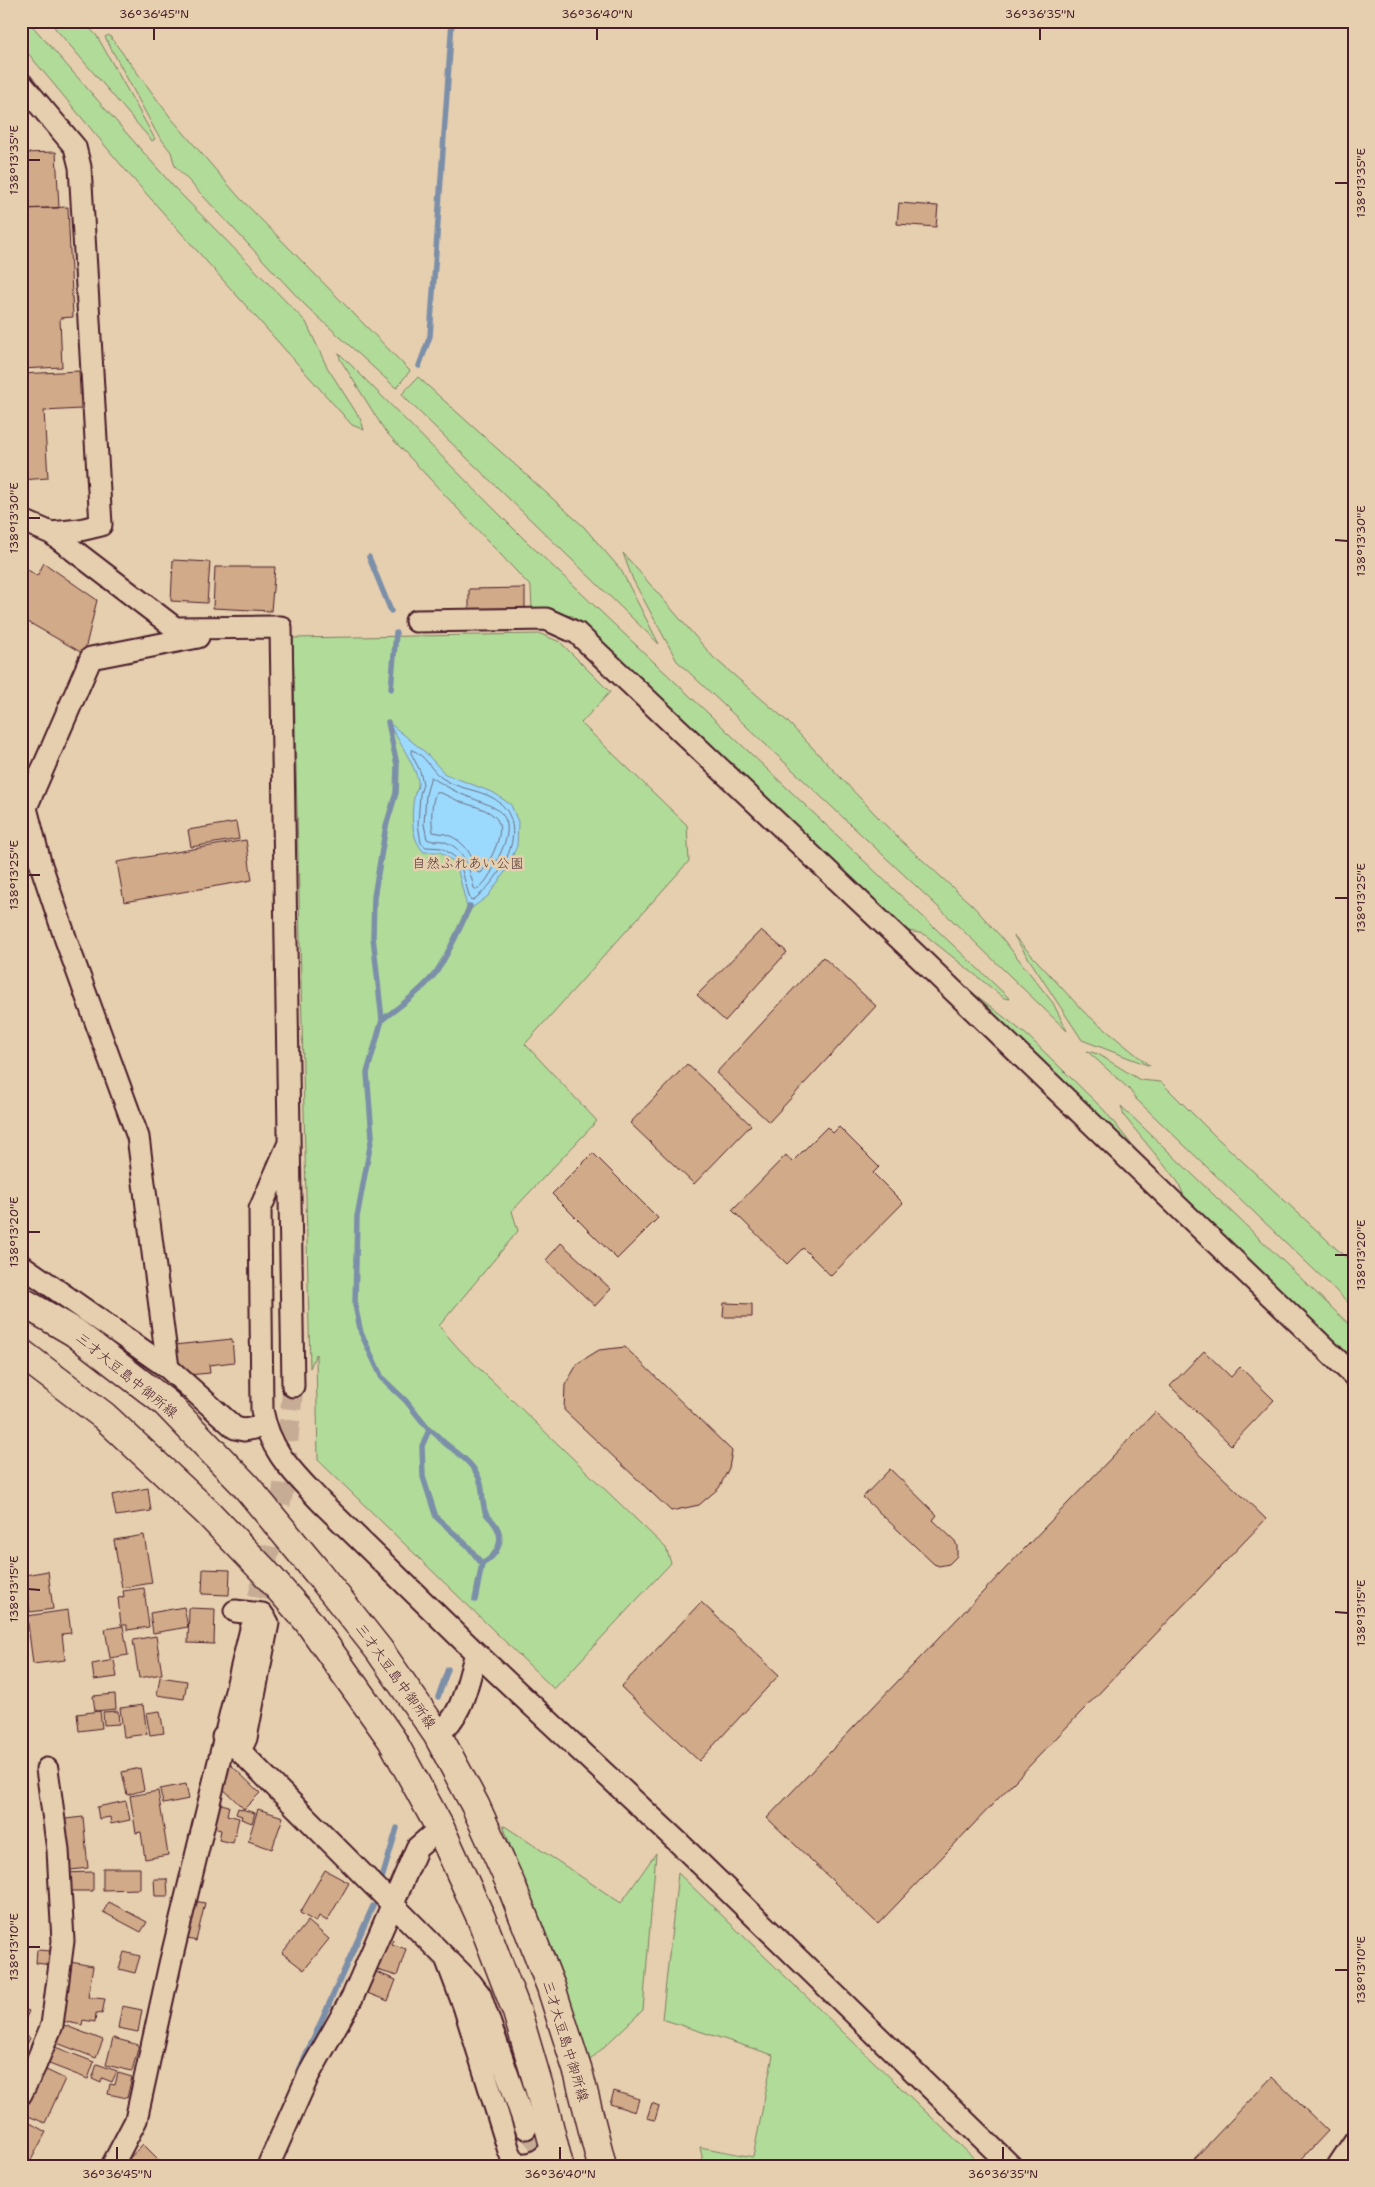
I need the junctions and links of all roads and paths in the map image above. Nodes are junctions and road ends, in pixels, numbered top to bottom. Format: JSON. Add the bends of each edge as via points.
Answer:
{"nodes":[{"id":1,"x":21,"y":83,"type":"edge"},
{"id":2,"x":21,"y":520,"type":"edge"},
{"id":3,"x":51,"y":533,"type":"junction"},
{"id":4,"x":416,"y":621,"type":"dead end"},
{"id":5,"x":245,"y":627,"type":"junction"},
{"id":6,"x":24,"y":813,"type":"edge"},
{"id":7,"x":289,"y":1143,"type":"junction"},
{"id":8,"x":21,"y":1265,"type":"edge"},
{"id":9,"x":33,"y":1292,"type":"edge"},
{"id":10,"x":27,"y":1359,"type":"edge"},
{"id":11,"x":168,"y":1368,"type":"junction"},
{"id":12,"x":1354,"y":1376,"type":"edge"},
{"id":13,"x":293,"y":1386,"type":"tunnel mouth"},
{"id":14,"x":265,"y":1426,"type":"junction"},
{"id":15,"x":235,"y":1611,"type":"dead end"},
{"id":16,"x":251,"y":1629,"type":"tunnel mouth"},
{"id":17,"x":476,"y":1653,"type":"junction"},
{"id":18,"x":437,"y":1734,"type":"junction"},
{"id":19,"x":223,"y":1737,"type":"junction"},
{"id":20,"x":240,"y":1752,"type":"junction"},
{"id":21,"x":47,"y":1769,"type":"dead end"},
{"id":22,"x":440,"y":1828,"type":"junction"},
{"id":23,"x":392,"y":1904,"type":"junction"},
{"id":24,"x":446,"y":1958,"type":"junction"},
{"id":25,"x":21,"y":2094,"type":"edge"},
{"id":26,"x":526,"y":2128,"type":"tunnel mouth"},
{"id":27,"x":1354,"y":2142,"type":"edge"},
{"id":28,"x":556,"y":2156,"type":"edge"},
{"id":29,"x":518,"y":2165,"type":"edge"},
{"id":30,"x":112,"y":2166,"type":"edge"},
{"id":31,"x":268,"y":2166,"type":"edge"},
{"id":32,"x":602,"y":2166,"type":"edge"},
{"id":33,"x":1011,"y":2166,"type":"edge"},
{"id":34,"x":1338,"y":2166,"type":"edge"}],
"edges":[{"from":1,"to":3,"type":"street","via":[[75,147],[80,167],[101,524]]},
{"from":2,"to":3,"type":"street"},
{"from":3,"to":5,"type":"street","via":[[175,628]]},
{"from":4,"to":12,"type":"street","via":[[546,619],[577,633]]},
{"from":5,"to":6,"type":"street","via":[[91,658]]},
{"from":5,"to":7,"type":"street","via":[[281,627]]},
{"from":6,"to":11,"type":"street","via":[[66,940],[138,1137]]},
{"from":7,"to":13,"type":"street"},
{"from":7,"to":14,"type":"street","via":[[260,1208],[262,1410]]},
{"from":8,"to":9,"type":"street"},
{"from":9,"to":11,"type":"street"},
{"from":9,"to":18,"type":"main road","name":"三才大豆島中御所線","via":[[74,1332],[166,1403],[245,1484],[379,1650]]},
{"from":10,"to":22,"type":"main road","via":[[104,1416],[207,1512],[263,1570],[301,1614],[392,1740]]},
{"from":11,"to":14,"type":"street","via":[[235,1428],[244,1430]]},
{"from":14,"to":17,"type":"street","via":[[276,1451],[298,1478]]},
{"from":15,"to":20,"type":"street","via":[[262,1614],[268,1623],[246,1738]]},
{"from":16,"to":19,"type":"street"},
{"from":17,"to":18,"type":"street","via":[[453,1719]]},
{"from":17,"to":33,"type":"street","via":[[678,1842]]},
{"from":18,"to":32,"type":"main road","name":"三才大豆島中御所線","via":[[512,1885],[579,2075]]},
{"from":19,"to":20,"type":"street"},
{"from":19,"to":30,"type":"street","via":[[136,2120]]},
{"from":20,"to":23,"type":"street"},
{"from":21,"to":25,"type":"street","via":[[58,1850],[63,1941],[52,2025]]},
{"from":22,"to":23,"type":"street","via":[[417,1848]]},
{"from":22,"to":28,"type":"main road","via":[[481,1918],[517,2012]]},
{"from":23,"to":24,"type":"street"},
{"from":23,"to":31,"type":"street","via":[[353,1996],[309,2074]]},
{"from":24,"to":26,"type":"street","via":[[480,1995]]},
{"from":24,"to":29,"type":"street","via":[[509,2150]]},
{"from":27,"to":34,"type":"street"},
{"from":28,"to":29,"type":"street"}]}
